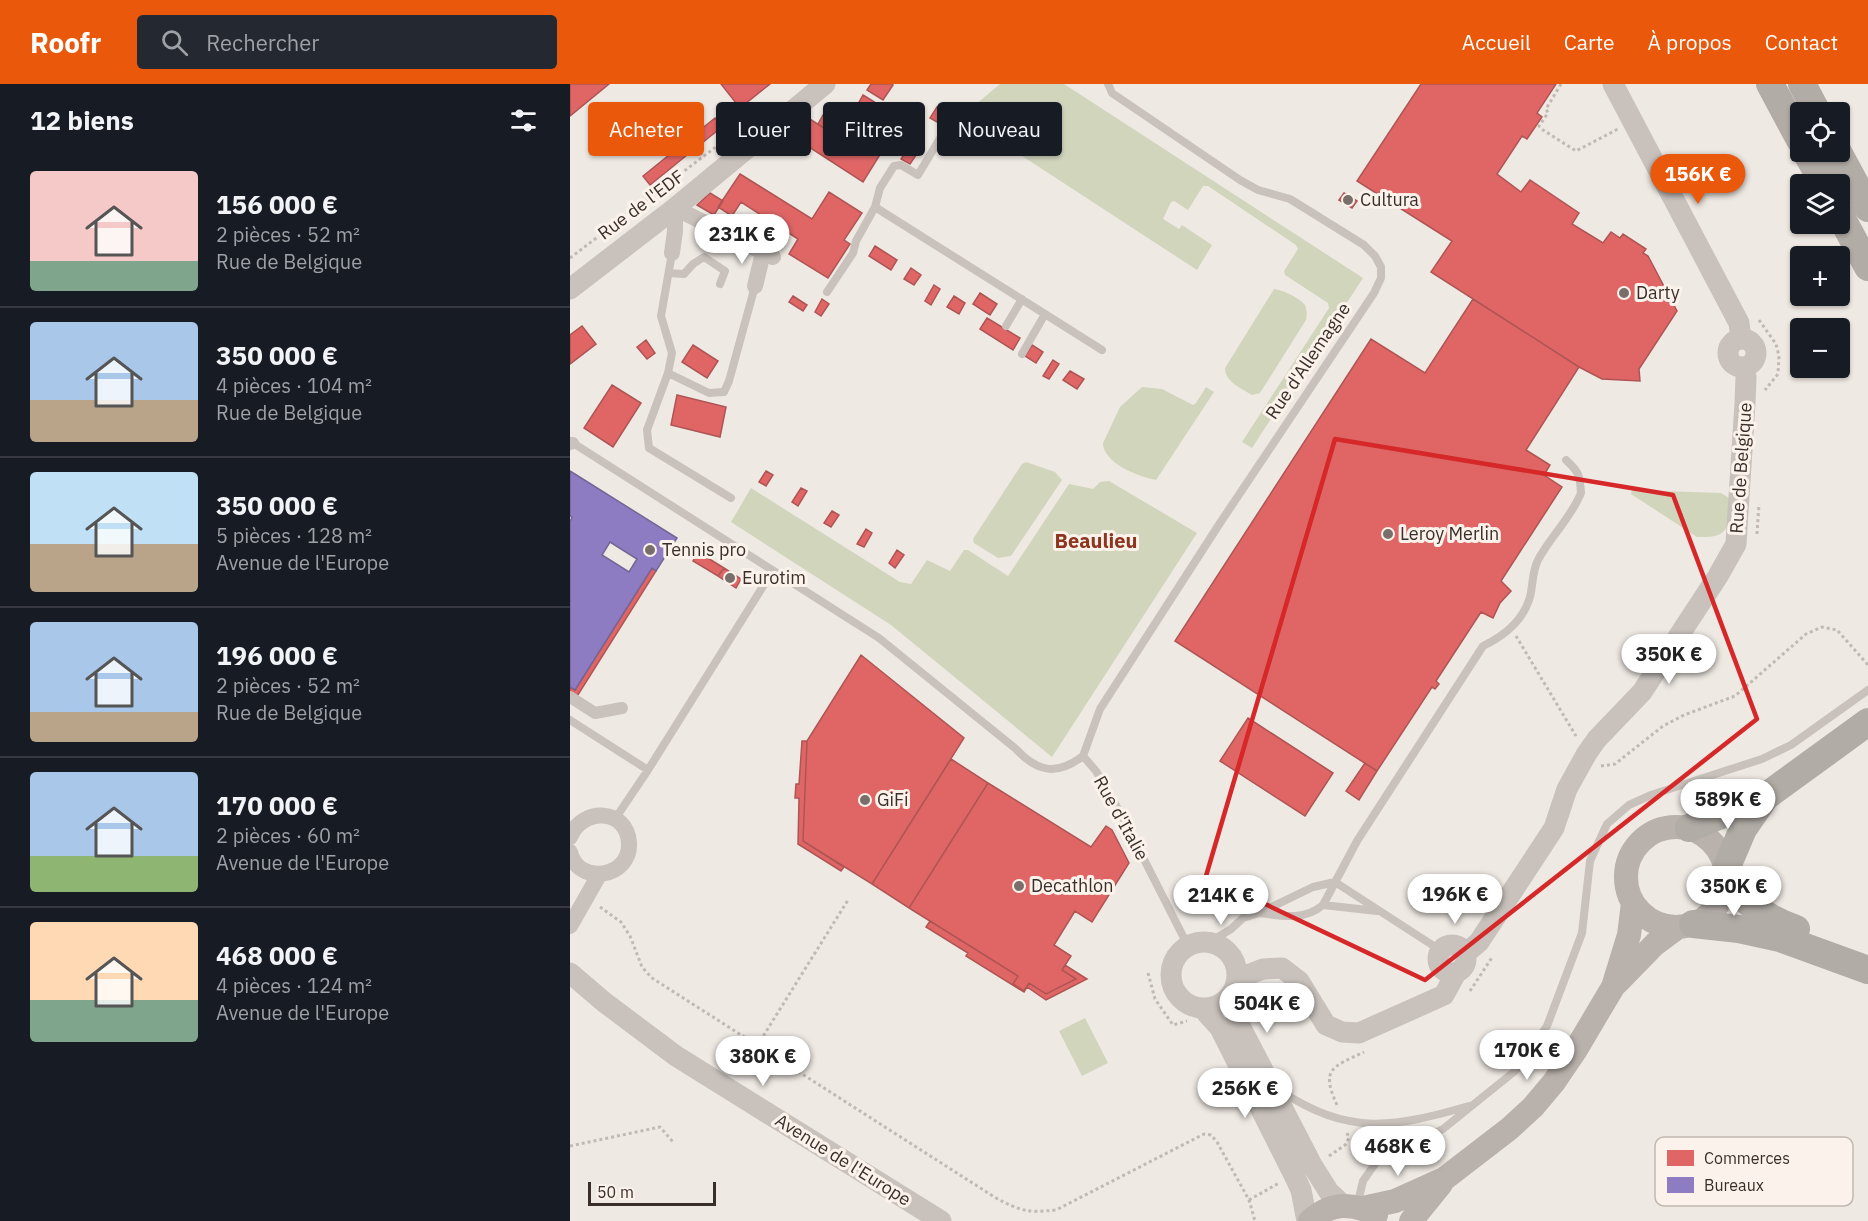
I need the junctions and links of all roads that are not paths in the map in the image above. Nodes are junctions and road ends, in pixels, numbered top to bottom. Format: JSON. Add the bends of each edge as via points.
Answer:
{"nodes":[{"id":1,"x":825,"y":84,"type":"edge"},
{"id":2,"x":1107,"y":84,"type":"edge"},
{"id":3,"x":1613,"y":84,"type":"edge"},
{"id":4,"x":1770,"y":84,"type":"edge"},
{"id":5,"x":1802,"y":84,"type":"edge"},
{"id":6,"x":1812,"y":102,"type":"edge"},
{"id":7,"x":1790,"y":121,"type":"edge"},
{"id":8,"x":937,"y":143,"type":"edge"},
{"id":9,"x":1843,"y":162,"type":"edge"},
{"id":10,"x":875,"y":207,"type":"junction"},
{"id":11,"x":675,"y":208,"type":"junction"},
{"id":12,"x":1868,"y":208,"type":"edge"},
{"id":13,"x":1850,"y":233,"type":"edge"},
{"id":14,"x":672,"y":253,"type":"joint"},
{"id":15,"x":1868,"y":267,"type":"edge"},
{"id":16,"x":669,"y":273,"type":"junction"},
{"id":17,"x":720,"y":284,"type":"dead end"},
{"id":18,"x":755,"y":286,"type":"joint"},
{"id":19,"x":570,"y":289,"type":"edge"},
{"id":20,"x":827,"y":292,"type":"dead end"},
{"id":21,"x":1022,"y":299,"type":"junction"},
{"id":22,"x":1045,"y":314,"type":"junction"},
{"id":23,"x":1006,"y":326,"type":"dead end"},
{"id":24,"x":1102,"y":350,"type":"dead end"},
{"id":25,"x":1022,"y":354,"type":"dead end"},
{"id":26,"x":668,"y":373,"type":"junction"},
{"id":27,"x":571,"y":442,"type":"edge"},
{"id":28,"x":1566,"y":460,"type":"dead end"},
{"id":29,"x":731,"y":498,"type":"dead end"},
{"id":30,"x":772,"y":572,"type":"junction"},
{"id":31,"x":1868,"y":690,"type":"edge"},
{"id":32,"x":570,"y":697,"type":"edge"},
{"id":33,"x":622,"y":708,"type":"dead end"},
{"id":34,"x":570,"y":720,"type":"edge"},
{"id":35,"x":1868,"y":722,"type":"edge"},
{"id":36,"x":1083,"y":756,"type":"junction"},
{"id":37,"x":648,"y":770,"type":"junction"},
{"id":38,"x":1765,"y":797,"type":"junction"},
{"id":39,"x":615,"y":819,"type":"junction"},
{"id":40,"x":1689,"y":828,"type":"junction"},
{"id":41,"x":570,"y":837,"type":"edge"},
{"id":42,"x":570,"y":856,"type":"edge"},
{"id":43,"x":1726,"y":873,"type":"junction"},
{"id":44,"x":599,"y":875,"type":"junction"},
{"id":45,"x":1335,"y":882,"type":"junction"},
{"id":46,"x":1633,"y":903,"type":"junction"},
{"id":47,"x":1323,"y":905,"type":"junction"},
{"id":48,"x":1380,"y":911,"type":"junction"},
{"id":49,"x":1260,"y":913,"type":"junction"},
{"id":50,"x":1685,"y":925,"type":"junction"},
{"id":51,"x":570,"y":926,"type":"edge"},
{"id":52,"x":1210,"y":942,"type":"junction"},
{"id":53,"x":1188,"y":946,"type":"junction"},
{"id":54,"x":1440,"y":950,"type":"junction"},
{"id":55,"x":1466,"y":954,"type":"junction"},
{"id":56,"x":1868,"y":956,"type":"edge"},
{"id":57,"x":1868,"y":970,"type":"edge"},
{"id":58,"x":570,"y":973,"type":"edge"},
{"id":59,"x":1456,"y":973,"type":"junction"},
{"id":60,"x":1234,"y":986,"type":"junction"},
{"id":61,"x":1613,"y":987,"type":"junction"},
{"id":62,"x":1202,"y":1008,"type":"junction"},
{"id":63,"x":1270,"y":1084,"type":"junction"},
{"id":64,"x":1472,"y":1105,"type":"junction"},
{"id":65,"x":1303,"y":1170,"type":"junction"},
{"id":66,"x":1444,"y":1179,"type":"junction"},
{"id":67,"x":1361,"y":1210,"type":"edge"},
{"id":68,"x":942,"y":1221,"type":"edge"},
{"id":69,"x":1309,"y":1221,"type":"edge"},
{"id":70,"x":1411,"y":1221,"type":"edge"}],
"edges":[{"from":1,"to":11,"type":"street","name":"Rue de l'EDF"},
{"from":2,"to":36,"type":"lane","name":"Rue d'Allemagne","via":[[1112,93],[1240,180],[1258,190],[1290,198],[1364,245],[1381,267],[1382,279],[1100,709]]},
{"from":3,"to":55,"type":"street","name":"Rue de Belgique","via":[[1739,323],[1741,339],[1728,348],[1728,357],[1733,364],[1744,367],[1746,377],[1736,544],[1642,692],[1597,739],[1598,759],[1567,789],[1554,828],[1479,942]]},
{"from":4,"to":7,"type":"highway"},
{"from":5,"to":6,"type":"highway"},
{"from":8,"to":10,"type":"lane","via":[[918,175],[901,165],[894,166],[880,188]]},
{"from":9,"to":12,"type":"highway"},
{"from":10,"to":20,"type":"lane","via":[[856,241],[854,253]]},
{"from":10,"to":21,"type":"lane"},
{"from":11,"to":14,"type":"street"},
{"from":11,"to":18,"type":"street","via":[[768,255]]},
{"from":11,"to":19,"type":"street","name":"Rue de l'EDF"},
{"from":13,"to":15,"type":"highway"},
{"from":14,"to":16,"type":"lane"},
{"from":16,"to":17,"type":"lane","via":[[684,274],[704,257],[725,271]]},
{"from":16,"to":26,"type":"lane","via":[[661,316],[672,353]]},
{"from":18,"to":26,"type":"lane","via":[[724,392],[710,393]]},
{"from":21,"to":22,"type":"lane"},
{"from":21,"to":23,"type":"lane"},
{"from":22,"to":24,"type":"lane"},
{"from":22,"to":25,"type":"lane"},
{"from":26,"to":29,"type":"lane","via":[[648,430],[649,448]]},
{"from":27,"to":30,"type":"lane"},
{"from":28,"to":45,"type":"lane","via":[[1578,470],[1581,493],[1538,561],[1530,598],[1522,614],[1498,639],[1483,646],[1357,841]]},
{"from":30,"to":36,"type":"lane","via":[[879,638],[1028,762],[1041,769],[1060,769]]},
{"from":30,"to":37,"type":"lane"},
{"from":31,"to":64,"type":"lane","via":[[1791,745],[1762,759],[1651,795],[1629,805],[1607,824],[1590,861],[1582,933],[1547,1026],[1515,1071]]},
{"from":32,"to":33,"type":"street","via":[[595,713]]},
{"from":34,"to":37,"type":"lane"},
{"from":35,"to":38,"type":"highway"},
{"from":36,"to":53,"type":"lane","name":"Rue d'Italie","via":[[1121,814]]},
{"from":37,"to":39,"type":"lane"},
{"from":38,"to":40,"type":"highway"},
{"from":38,"to":43,"type":"highway","via":[[1743,829]]},
{"from":39,"to":41,"type":"street","via":[[587,817]]},
{"from":39,"to":44,"type":"street","via":[[626,832],[626,858],[615,870]]},
{"from":40,"to":43,"type":"main road","via":[[1706,837],[1719,851]]},
{"from":40,"to":46,"type":"main road","via":[[1660,829],[1636,847],[1626,874]]},
{"from":42,"to":44,"type":"street","via":[[582,870]]},
{"from":43,"to":50,"type":"main road","via":[[1724,892],[1717,905],[1706,916]]},
{"from":43,"to":56,"type":"highway","via":[[1743,898],[1764,914]]},
{"from":44,"to":51,"type":"street"},
{"from":45,"to":47,"type":"lane"},
{"from":45,"to":48,"type":"lane"},
{"from":45,"to":49,"type":"lane","via":[[1313,887]]},
{"from":46,"to":50,"type":"main road","via":[[1645,916],[1661,924]]},
{"from":46,"to":61,"type":"main road","via":[[1629,935]]},
{"from":47,"to":48,"type":"lane"},
{"from":47,"to":49,"type":"lane","via":[[1302,916]]},
{"from":48,"to":54,"type":"lane"},
{"from":49,"to":52,"type":"lane","via":[[1243,918]]},
{"from":50,"to":57,"type":"highway","via":[[1739,928],[1780,938]]},
{"from":50,"to":61,"type":"main road","via":[[1655,944]]},
{"from":52,"to":53,"type":"street"},
{"from":52,"to":60,"type":"street","via":[[1231,956],[1236,967]]},
{"from":53,"to":62,"type":"street","via":[[1175,959],[1170,977],[1184,1002]]},
{"from":54,"to":55,"type":"street","via":[[1452,944],[1460,946]]},
{"from":54,"to":59,"type":"street","via":[[1439,965],[1446,972]]},
{"from":55,"to":59,"type":"street","via":[[1464,967]]},
{"from":58,"to":68,"type":"street","name":"Avenue de l'Europe","via":[[676,1056]]},
{"from":59,"to":60,"type":"street","via":[[1444,995],[1359,1033],[1342,1032],[1326,1025],[1299,981],[1282,968],[1263,969]]},
{"from":60,"to":62,"type":"street","via":[[1219,1005]]},
{"from":60,"to":63,"type":"street","via":[[1237,1020]]},
{"from":61,"to":66,"type":"main road","via":[[1575,1051],[1533,1107]]},
{"from":62,"to":65,"type":"street","via":[[1220,1028]]},
{"from":63,"to":64,"type":"lane","via":[[1306,1107],[1344,1120],[1383,1125]]},
{"from":63,"to":65,"type":"street"},
{"from":64,"to":67,"type":"lane","via":[[1443,1129],[1377,1161],[1363,1181]]},
{"from":65,"to":67,"type":"street","via":[[1329,1192]]},
{"from":65,"to":69,"type":"street","via":[[1301,1190]]},
{"from":66,"to":67,"type":"main road","via":[[1395,1201]]},
{"from":66,"to":70,"type":"main road"},
{"from":67,"to":69,"type":"main road","via":[[1330,1208]]}]}
